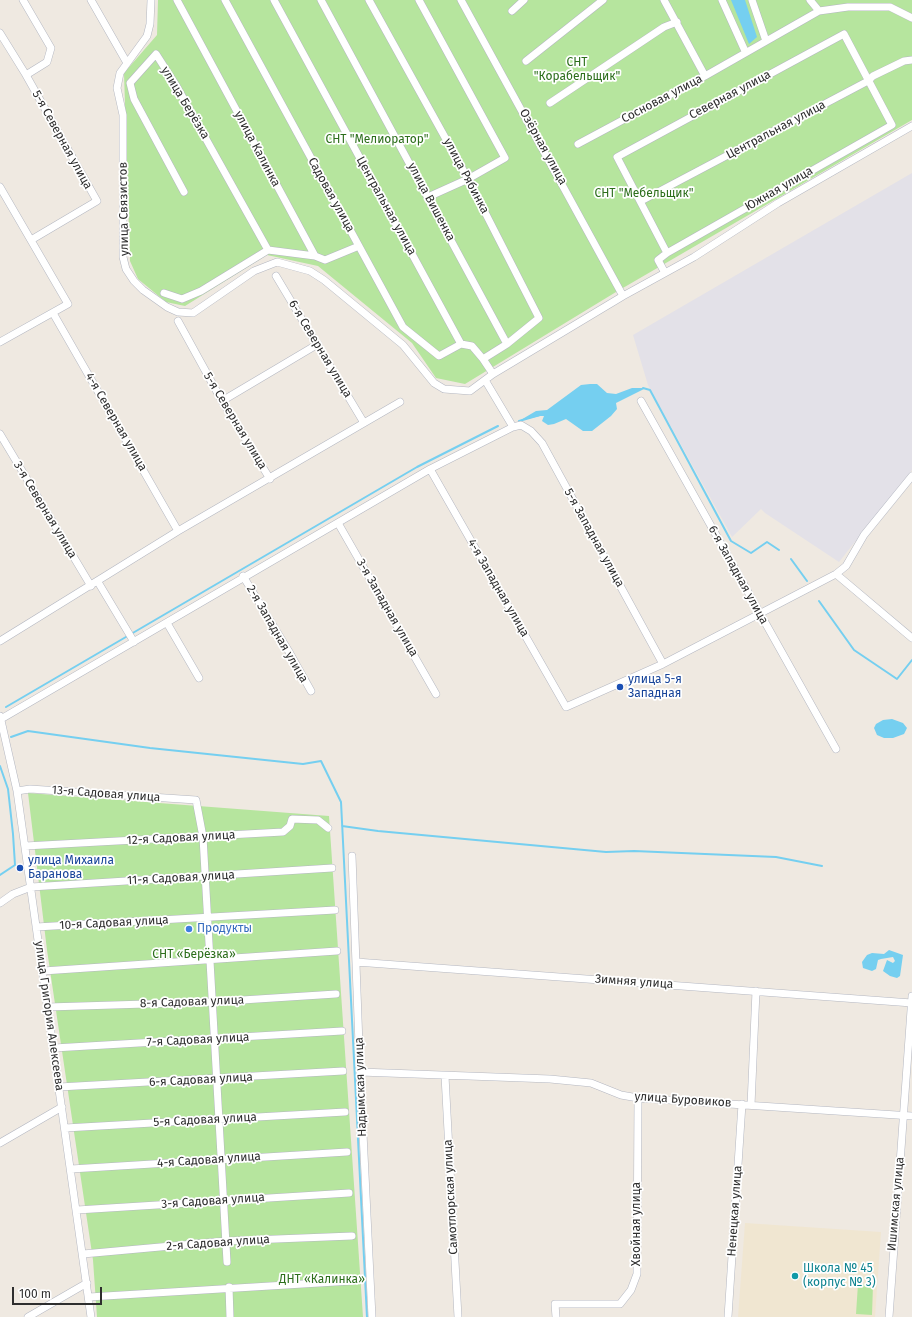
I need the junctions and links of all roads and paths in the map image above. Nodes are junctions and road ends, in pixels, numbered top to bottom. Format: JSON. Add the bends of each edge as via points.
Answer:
{"nodes":[{"id":1,"x":23,"y":0,"type":"edge"},
{"id":2,"x":91,"y":0,"type":"edge"},
{"id":3,"x":151,"y":0,"type":"edge"},
{"id":4,"x":177,"y":0,"type":"edge"},
{"id":5,"x":224,"y":0,"type":"edge"},
{"id":6,"x":274,"y":0,"type":"edge"},
{"id":7,"x":321,"y":0,"type":"edge"},
{"id":8,"x":369,"y":0,"type":"edge"},
{"id":9,"x":419,"y":0,"type":"edge"},
{"id":10,"x":461,"y":0,"type":"edge"},
{"id":11,"x":524,"y":0,"type":"edge"},
{"id":12,"x":603,"y":0,"type":"edge"},
{"id":13,"x":664,"y":0,"type":"edge"},
{"id":14,"x":722,"y":0,"type":"edge"},
{"id":15,"x":752,"y":0,"type":"edge"},
{"id":16,"x":810,"y":0,"type":"edge"},
{"id":17,"x":887,"y":0,"type":"edge"},
{"id":18,"x":890,"y":7,"type":"junction"},
{"id":19,"x":512,"y":11,"type":"dead end"},
{"id":20,"x":819,"y":11,"type":"junction"},
{"id":21,"x":912,"y":18,"type":"edge"},
{"id":22,"x":677,"y":22,"type":"junction"},
{"id":23,"x":0,"y":33,"type":"edge"},
{"id":24,"x":766,"y":41,"type":"junction"},
{"id":25,"x":746,"y":51,"type":"junction"},
{"id":26,"x":912,"y":60,"type":"edge"},
{"id":27,"x":526,"y":61,"type":"dead end"},
{"id":28,"x":127,"y":63,"type":"junction"},
{"id":29,"x":26,"y":75,"type":"junction"},
{"id":30,"x":706,"y":76,"type":"junction"},
{"id":31,"x":868,"y":81,"type":"junction"},
{"id":32,"x":550,"y":103,"type":"dead end"},
{"id":33,"x":912,"y":126,"type":"edge"},
{"id":34,"x":578,"y":144,"type":"dead end"},
{"id":35,"x":468,"y":179,"type":"junction"},
{"id":36,"x":0,"y":186,"type":"edge"},
{"id":37,"x":184,"y":192,"type":"dead end"},
{"id":38,"x":428,"y":197,"type":"junction"},
{"id":39,"x":641,"y":201,"type":"junction"},
{"id":40,"x":31,"y":240,"type":"junction"},
{"id":41,"x":358,"y":246,"type":"junction"},
{"id":42,"x":268,"y":250,"type":"junction"},
{"id":43,"x":667,"y":253,"type":"junction"},
{"id":44,"x":315,"y":256,"type":"junction"},
{"id":45,"x":665,"y":272,"type":"junction"},
{"id":46,"x":276,"y":276,"type":"dead end"},
{"id":47,"x":164,"y":293,"type":"dead end"},
{"id":48,"x":623,"y":296,"type":"junction"},
{"id":49,"x":53,"y":313,"type":"junction"},
{"id":50,"x":178,"y":321,"type":"dead end"},
{"id":51,"x":1,"y":340,"type":"edge"},
{"id":52,"x":318,"y":344,"type":"junction"},
{"id":53,"x":461,"y":344,"type":"junction"},
{"id":54,"x":507,"y":344,"type":"junction"},
{"id":55,"x":483,"y":360,"type":"junction"},
{"id":56,"x":493,"y":374,"type":"junction"},
{"id":57,"x":485,"y":380,"type":"junction"},
{"id":58,"x":222,"y":401,"type":"junction"},
{"id":59,"x":641,"y":401,"type":"dead end"},
{"id":60,"x":400,"y":402,"type":"dead end"},
{"id":61,"x":364,"y":423,"type":"junction"},
{"id":62,"x":513,"y":427,"type":"junction"},
{"id":63,"x":0,"y":434,"type":"edge"},
{"id":64,"x":430,"y":469,"type":"junction"},
{"id":65,"x":912,"y":476,"type":"edge"},
{"id":66,"x":270,"y":479,"type":"junction"},
{"id":67,"x":338,"y":522,"type":"junction"},
{"id":68,"x":178,"y":532,"type":"junction"},
{"id":69,"x":836,"y":574,"type":"junction"},
{"id":70,"x":244,"y":576,"type":"junction"},
{"id":71,"x":98,"y":582,"type":"junction"},
{"id":72,"x":91,"y":586,"type":"junction"},
{"id":73,"x":760,"y":614,"type":"junction"},
{"id":74,"x":166,"y":623,"type":"junction"},
{"id":75,"x":912,"y":638,"type":"edge"},
{"id":76,"x":0,"y":641,"type":"edge"},
{"id":77,"x":134,"y":642,"type":"junction"},
{"id":78,"x":663,"y":664,"type":"junction"},
{"id":79,"x":199,"y":678,"type":"dead end"},
{"id":80,"x":310,"y":691,"type":"dead end"},
{"id":81,"x":436,"y":694,"type":"dead end"},
{"id":82,"x":1,"y":718,"type":"edge"},
{"id":83,"x":836,"y":749,"type":"dead end"},
{"id":84,"x":17,"y":791,"type":"junction"},
{"id":85,"x":328,"y":828,"type":"dead end"},
{"id":86,"x":203,"y":837,"type":"junction"},
{"id":87,"x":25,"y":846,"type":"junction"},
{"id":88,"x":352,"y":856,"type":"dead end"},
{"id":89,"x":332,"y":868,"type":"dead end"},
{"id":90,"x":205,"y":877,"type":"junction"},
{"id":91,"x":31,"y":887,"type":"junction"},
{"id":92,"x":0,"y":903,"type":"edge"},
{"id":93,"x":335,"y":910,"type":"dead end"},
{"id":94,"x":207,"y":917,"type":"junction"},
{"id":95,"x":36,"y":927,"type":"junction"},
{"id":96,"x":337,"y":951,"type":"dead end"},
{"id":97,"x":209,"y":959,"type":"junction"},
{"id":98,"x":356,"y":962,"type":"junction"},
{"id":99,"x":43,"y":971,"type":"junction"},
{"id":100,"x":756,"y":991,"type":"junction"},
{"id":101,"x":336,"y":994,"type":"dead end"},
{"id":102,"x":912,"y":1001,"type":"edge"},
{"id":103,"x":211,"y":1002,"type":"junction"},
{"id":104,"x":48,"y":1007,"type":"junction"},
{"id":105,"x":342,"y":1031,"type":"dead end"},
{"id":106,"x":214,"y":1039,"type":"junction"},
{"id":107,"x":54,"y":1048,"type":"junction"},
{"id":108,"x":342,"y":1071,"type":"dead end"},
{"id":109,"x":360,"y":1072,"type":"junction"},
{"id":110,"x":445,"y":1076,"type":"junction"},
{"id":111,"x":217,"y":1079,"type":"junction"},
{"id":112,"x":59,"y":1087,"type":"junction"},
{"id":113,"x":638,"y":1098,"type":"junction"},
{"id":114,"x":742,"y":1104,"type":"junction"},
{"id":115,"x":751,"y":1105,"type":"junction"},
{"id":116,"x":62,"y":1107,"type":"junction"},
{"id":117,"x":345,"y":1112,"type":"dead end"},
{"id":118,"x":904,"y":1115,"type":"junction"},
{"id":119,"x":912,"y":1116,"type":"edge"},
{"id":120,"x":219,"y":1120,"type":"junction"},
{"id":121,"x":65,"y":1128,"type":"junction"},
{"id":122,"x":0,"y":1143,"type":"edge"},
{"id":123,"x":347,"y":1152,"type":"dead end"},
{"id":124,"x":221,"y":1159,"type":"junction"},
{"id":125,"x":71,"y":1169,"type":"junction"},
{"id":126,"x":349,"y":1193,"type":"dead end"},
{"id":127,"x":224,"y":1200,"type":"junction"},
{"id":128,"x":77,"y":1210,"type":"junction"},
{"id":129,"x":352,"y":1236,"type":"dead end"},
{"id":130,"x":226,"y":1241,"type":"junction"},
{"id":131,"x":83,"y":1254,"type":"junction"},
{"id":132,"x":227,"y":1262,"type":"dead end"},
{"id":133,"x":352,"y":1281,"type":"dead end"},
{"id":134,"x":87,"y":1283,"type":"junction"},
{"id":135,"x":228,"y":1287,"type":"junction"},
{"id":136,"x":89,"y":1297,"type":"junction"},
{"id":137,"x":28,"y":1317,"type":"edge"},
{"id":138,"x":91,"y":1317,"type":"edge"},
{"id":139,"x":230,"y":1317,"type":"edge"},
{"id":140,"x":372,"y":1317,"type":"edge"},
{"id":141,"x":458,"y":1317,"type":"edge"},
{"id":142,"x":556,"y":1317,"type":"edge"},
{"id":143,"x":728,"y":1317,"type":"edge"},
{"id":144,"x":889,"y":1317,"type":"edge"}],
"edges":[{"from":1,"to":29,"type":"street","via":[[51,48],[47,62]]},
{"from":2,"to":28,"type":"street"},
{"from":3,"to":28,"type":"street","name":"улица Связистов","via":[[147,36]]},
{"from":4,"to":44,"type":"street","name":"улица Калинка"},
{"from":5,"to":41,"type":"street","name":"Садовая улица"},
{"from":6,"to":53,"type":"street","name":"Центральная улица"},
{"from":7,"to":38,"type":"street","name":"улица Вишенка"},
{"from":8,"to":35,"type":"street","name":"улица Рябинка"},
{"from":9,"to":35,"type":"street","via":[[505,158]]},
{"from":10,"to":48,"type":"street","name":"Озёрная улица"},
{"from":11,"to":19,"type":"street"},
{"from":12,"to":27,"type":"street"},
{"from":13,"to":22,"type":"street"},
{"from":14,"to":25,"type":"street"},
{"from":15,"to":24,"type":"street"},
{"from":16,"to":20,"type":"street"},
{"from":17,"to":18,"type":"street"},
{"from":18,"to":20,"type":"street","via":[[848,7]]},
{"from":18,"to":21,"type":"street"},
{"from":20,"to":24,"type":"street","name":"Сосновая улица"},
{"from":22,"to":30,"type":"street"},
{"from":22,"to":32,"type":"street","via":[[664,27]]},
{"from":23,"to":29,"type":"street","name":"5-я Северная улица"},
{"from":24,"to":25,"type":"street","name":"Сосновая улица"},
{"from":25,"to":30,"type":"street","name":"Сосновая улица"},
{"from":26,"to":31,"type":"street","name":"Центральная улица","via":[[904,60]]},
{"from":28,"to":57,"type":"street","name":"улица Связистов","via":[[120,73],[117,88],[123,115],[123,257],[126,269],[143,290],[167,307],[178,312],[193,313],[254,271],[277,262],[292,265],[310,271],[324,280],[402,345],[434,383],[444,389],[470,391]]},
{"from":29,"to":40,"type":"street","name":"5-я Северная улица","via":[[97,201]]},
{"from":30,"to":34,"type":"street","name":"Сосновая улица"},
{"from":31,"to":39,"type":"street","name":"Центральная улица"},
{"from":31,"to":39,"type":"street","name":"Северная улица","via":[[844,34],[617,156]]},
{"from":31,"to":43,"type":"street","name":"Южная улица","via":[[892,125]]},
{"from":33,"to":45,"type":"street"},
{"from":35,"to":38,"type":"street"},
{"from":35,"to":54,"type":"street","name":"улица Рябинка","via":[[539,318]]},
{"from":36,"to":40,"type":"street"},
{"from":37,"to":42,"type":"street","name":"улица Берёзка","via":[[134,99],[130,83],[156,54]]},
{"from":38,"to":54,"type":"street","name":"улица Вишенка"},
{"from":39,"to":43,"type":"street"},
{"from":40,"to":49,"type":"street","via":[[68,304]]},
{"from":41,"to":44,"type":"street","via":[[325,260]]},
{"from":41,"to":53,"type":"street","name":"Садовая улица","via":[[404,327],[439,356]]},
{"from":42,"to":44,"type":"street"},
{"from":42,"to":47,"type":"street","via":[[201,291],[182,299]]},
{"from":43,"to":45,"type":"street","via":[[658,260]]},
{"from":45,"to":48,"type":"street"},
{"from":46,"to":52,"type":"street","name":"6-я Северная улица"},
{"from":48,"to":56,"type":"street"},
{"from":49,"to":51,"type":"street"},
{"from":49,"to":68,"type":"street","name":"4-я Северная улица"},
{"from":50,"to":58,"type":"street","name":"5-я Северная улица"},
{"from":52,"to":58,"type":"street"},
{"from":52,"to":61,"type":"street","name":"6-я Северная улица"},
{"from":53,"to":55,"type":"street","via":[[472,346]]},
{"from":54,"to":55,"type":"street"},
{"from":55,"to":56,"type":"street"},
{"from":56,"to":57,"type":"street"},
{"from":57,"to":62,"type":"street"},
{"from":58,"to":66,"type":"street","name":"5-я Северная улица"},
{"from":59,"to":73,"type":"street","name":"6-я Западная улица"},
{"from":60,"to":61,"type":"street"},
{"from":61,"to":66,"type":"street"},
{"from":62,"to":64,"type":"street"},
{"from":62,"to":78,"type":"street","name":"5-я Западная улица","via":[[521,425],[542,443]]},
{"from":63,"to":72,"type":"street","name":"3-я Северная улица"},
{"from":64,"to":67,"type":"street"},
{"from":64,"to":78,"type":"street","name":"4-я Западная улица","via":[[566,707]]},
{"from":65,"to":69,"type":"street","via":[[864,535],[846,566]]},
{"from":66,"to":68,"type":"street"},
{"from":67,"to":70,"type":"street"},
{"from":67,"to":81,"type":"street","name":"3-я Западная улица"},
{"from":68,"to":71,"type":"street"},
{"from":69,"to":73,"type":"street"},
{"from":69,"to":75,"type":"street"},
{"from":70,"to":74,"type":"street"},
{"from":70,"to":80,"type":"street","name":"2-я Западная улица"},
{"from":71,"to":72,"type":"street"},
{"from":71,"to":77,"type":"street"},
{"from":72,"to":76,"type":"street"},
{"from":73,"to":78,"type":"street"},
{"from":73,"to":83,"type":"street","name":"6-я Западная улица"},
{"from":74,"to":77,"type":"street"},
{"from":74,"to":79,"type":"street"},
{"from":77,"to":82,"type":"street"},
{"from":82,"to":84,"type":"street","name":"улица Григория Алексеева"},
{"from":84,"to":86,"type":"street","name":"13-я Садовая улица","via":[[30,789],[196,800]]},
{"from":84,"to":87,"type":"street","name":"улица Григория Алексеева"},
{"from":85,"to":86,"type":"street","name":"12-я Садовая улица","via":[[318,820],[292,819],[290,826],[283,832]]},
{"from":86,"to":87,"type":"street","name":"12-я Садовая улица"},
{"from":86,"to":90,"type":"street"},
{"from":87,"to":91,"type":"street","name":"улица Григория Алексеева"},
{"from":88,"to":98,"type":"street","name":"Надымская улица"},
{"from":89,"to":90,"type":"street","name":"11-я Садовая улица"},
{"from":90,"to":91,"type":"street","name":"11-я Садовая улица"},
{"from":90,"to":94,"type":"street"},
{"from":91,"to":92,"type":"street","via":[[13,894]]},
{"from":91,"to":95,"type":"street","name":"улица Григория Алексеева"},
{"from":93,"to":94,"type":"street","name":"10-я Садовая улица"},
{"from":94,"to":95,"type":"street","name":"10-я Садовая улица"},
{"from":94,"to":97,"type":"street"},
{"from":95,"to":99,"type":"street","name":"улица Григория Алексеева"},
{"from":96,"to":97,"type":"street"},
{"from":97,"to":99,"type":"street"},
{"from":97,"to":103,"type":"street"},
{"from":98,"to":100,"type":"street","name":"Зимняя улица"},
{"from":98,"to":109,"type":"street","name":"Надымская улица"},
{"from":99,"to":104,"type":"street","name":"улица Григория Алексеева"},
{"from":100,"to":102,"type":"street","name":"Зимняя улица"},
{"from":100,"to":115,"type":"street"},
{"from":101,"to":103,"type":"street","name":"8-я Садовая улица"},
{"from":102,"to":118,"type":"street","name":"Ишимская улица"},
{"from":103,"to":104,"type":"street","name":"8-я Садовая улица"},
{"from":103,"to":106,"type":"street"},
{"from":104,"to":107,"type":"street","name":"улица Григория Алексеева"},
{"from":105,"to":106,"type":"street","name":"7-я Садовая улица"},
{"from":106,"to":107,"type":"street","name":"7-я Садовая улица"},
{"from":106,"to":111,"type":"street"},
{"from":107,"to":112,"type":"street","name":"улица Григория Алексеева"},
{"from":108,"to":111,"type":"street","name":"6-я Садовая улица"},
{"from":109,"to":110,"type":"street","name":"улица Буровиков"},
{"from":109,"to":140,"type":"street","name":"Надымская улица"},
{"from":110,"to":113,"type":"street","name":"улица Буровиков","via":[[578,1081]]},
{"from":110,"to":141,"type":"street","name":"Самотлорская улица"},
{"from":111,"to":112,"type":"street","name":"6-я Садовая улица"},
{"from":111,"to":120,"type":"street"},
{"from":112,"to":116,"type":"street","name":"улица Григория Алексеева"},
{"from":113,"to":114,"type":"street","name":"улица Буровиков"},
{"from":113,"to":142,"type":"street","name":"Хвойная улица","via":[[637,1274],[633,1285],[620,1304],[555,1304]]},
{"from":114,"to":115,"type":"street","name":"улица Буровиков"},
{"from":114,"to":143,"type":"street","name":"Ненецкая улица"},
{"from":115,"to":118,"type":"street","name":"улица Буровиков"},
{"from":116,"to":121,"type":"street","name":"улица Григория Алексеева"},
{"from":116,"to":122,"type":"street"},
{"from":117,"to":120,"type":"street","name":"5-я Садовая улица"},
{"from":118,"to":119,"type":"street","name":"улица Буровиков"},
{"from":118,"to":144,"type":"street","name":"Ишимская улица"},
{"from":120,"to":121,"type":"street","name":"5-я Садовая улица"},
{"from":120,"to":124,"type":"street"},
{"from":121,"to":125,"type":"street","name":"улица Григория Алексеева"},
{"from":123,"to":124,"type":"street","name":"4-я Садовая улица"},
{"from":124,"to":125,"type":"street","name":"4-я Садовая улица"},
{"from":124,"to":127,"type":"street"},
{"from":125,"to":128,"type":"street","name":"улица Григория Алексеева"},
{"from":126,"to":127,"type":"street","name":"3-я Садовая улица"},
{"from":127,"to":128,"type":"street","name":"3-я Садовая улица"},
{"from":127,"to":130,"type":"street"},
{"from":128,"to":131,"type":"street","name":"улица Григория Алексеева"},
{"from":129,"to":130,"type":"street","name":"2-я Садовая улица"},
{"from":130,"to":131,"type":"street","name":"2-я Садовая улица"},
{"from":130,"to":132,"type":"street"},
{"from":131,"to":134,"type":"street","name":"улица Григория Алексеева"},
{"from":133,"to":135,"type":"street"},
{"from":134,"to":136,"type":"street","name":"улица Григория Алексеева"},
{"from":134,"to":137,"type":"street"},
{"from":135,"to":136,"type":"street"},
{"from":135,"to":139,"type":"street"},
{"from":136,"to":138,"type":"street","name":"улица Григория Алексеева"}]}
